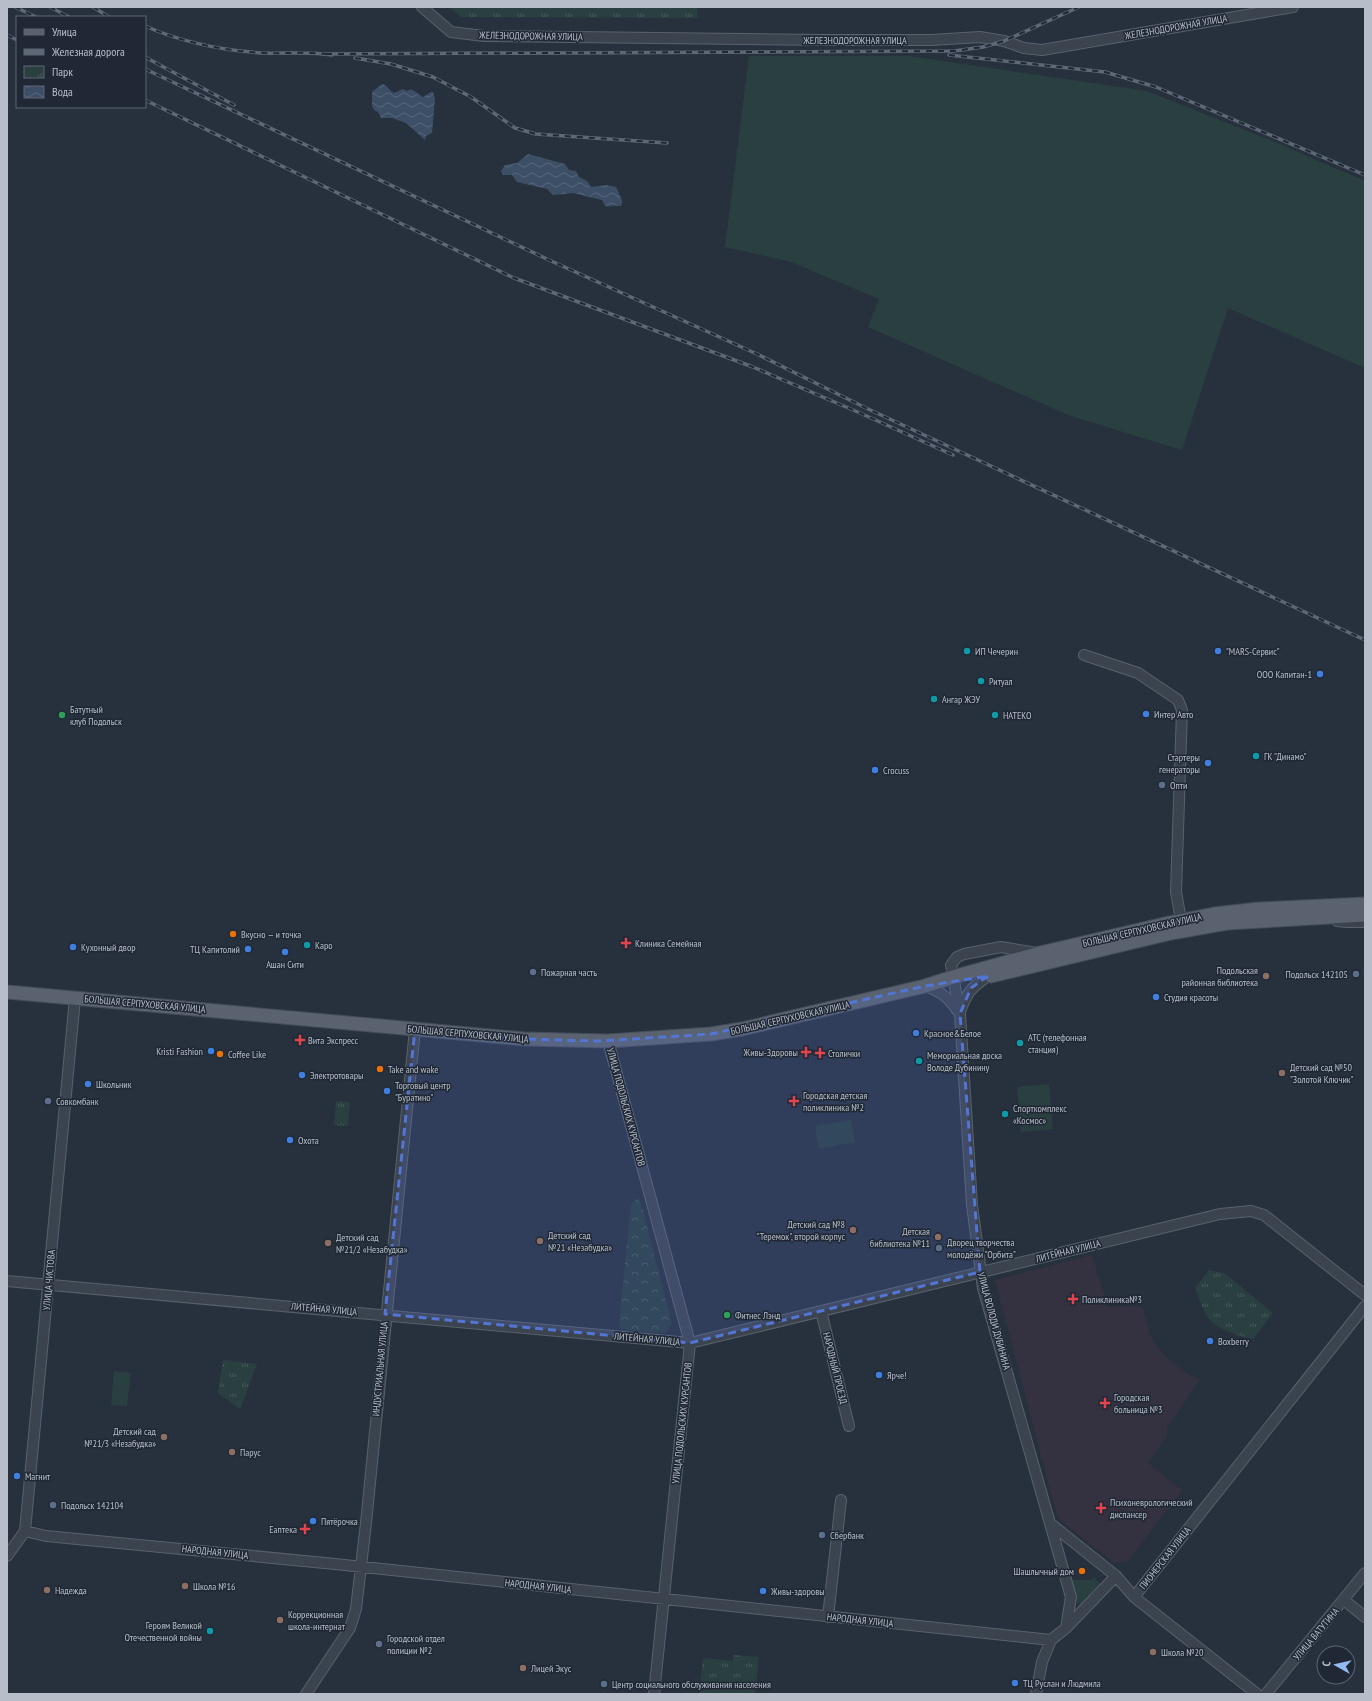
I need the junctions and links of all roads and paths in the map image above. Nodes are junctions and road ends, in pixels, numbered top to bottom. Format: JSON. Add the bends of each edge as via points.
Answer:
{"nodes":[{"id":1,"x":422,"y":7,"type":"edge"},
{"id":2,"x":1293,"y":7,"type":"edge"},
{"id":3,"x":1084,"y":656,"type":"dead end"},
{"id":4,"x":1365,"y":904,"type":"edge"},
{"id":5,"x":1365,"y":915,"type":"edge"},
{"id":6,"x":1317,"y":917,"type":"junction"},
{"id":7,"x":1181,"y":920,"type":"junction"},
{"id":8,"x":1365,"y":922,"type":"edge"},
{"id":9,"x":1040,"y":953,"type":"junction"},
{"id":10,"x":988,"y":976,"type":"junction"},
{"id":11,"x":953,"y":980,"type":"junction"},
{"id":12,"x":925,"y":986,"type":"junction"},
{"id":13,"x":7,"y":992,"type":"edge"},
{"id":14,"x":75,"y":998,"type":"junction"},
{"id":15,"x":960,"y":1014,"type":"junction"},
{"id":16,"x":415,"y":1030,"type":"junction"},
{"id":17,"x":608,"y":1041,"type":"junction"},
{"id":18,"x":980,"y":1272,"type":"junction"},
{"id":19,"x":7,"y":1281,"type":"edge"},
{"id":20,"x":48,"y":1285,"type":"junction"},
{"id":21,"x":1365,"y":1295,"type":"edge"},
{"id":22,"x":1365,"y":1306,"type":"edge"},
{"id":23,"x":821,"y":1311,"type":"junction"},
{"id":24,"x":386,"y":1314,"type":"junction"},
{"id":25,"x":690,"y":1343,"type":"junction"},
{"id":26,"x":849,"y":1426,"type":"dead end"},
{"id":27,"x":841,"y":1500,"type":"dead end"},
{"id":28,"x":1051,"y":1524,"type":"junction"},
{"id":29,"x":25,"y":1531,"type":"junction"},
{"id":30,"x":7,"y":1556,"type":"edge"},
{"id":31,"x":360,"y":1567,"type":"junction"},
{"id":32,"x":1365,"y":1573,"type":"edge"},
{"id":33,"x":1116,"y":1576,"type":"junction"},
{"id":34,"x":1134,"y":1597,"type":"junction"},
{"id":35,"x":664,"y":1599,"type":"junction"},
{"id":36,"x":1344,"y":1600,"type":"junction"},
{"id":37,"x":828,"y":1617,"type":"junction"},
{"id":38,"x":1365,"y":1617,"type":"edge"},
{"id":39,"x":1066,"y":1628,"type":"junction"},
{"id":40,"x":1051,"y":1640,"type":"junction"},
{"id":41,"x":306,"y":1694,"type":"edge"},
{"id":42,"x":654,"y":1694,"type":"edge"},
{"id":43,"x":1036,"y":1694,"type":"edge"},
{"id":44,"x":1258,"y":1694,"type":"edge"},
{"id":45,"x":1266,"y":1694,"type":"edge"}],
"edges":[{"from":1,"to":2,"type":"street","name":"ЖЕЛЕЗНОДОРОЖНАЯ УЛИЦА","via":[[451,32],[484,36],[823,40],[931,40],[980,37],[1042,50]]},
{"from":3,"to":7,"type":"street","via":[[1138,673],[1178,700],[1182,710],[1176,892]]},
{"from":4,"to":7,"type":"main road","name":"БОЛЬШАЯ СЕРПУХОВСКАЯ УЛИЦА","via":[[1259,909]]},
{"from":5,"to":6,"type":"main road","name":"БОЛЬШАЯ СЕРПУХОВСКАЯ УЛИЦА"},
{"from":6,"to":8,"type":"street"},
{"from":6,"to":10,"type":"main road","name":"БОЛЬШАЯ СЕРПУХОВСКАЯ УЛИЦА","via":[[1227,923],[1170,933]]},
{"from":7,"to":9,"type":"main road","name":"БОЛЬШАЯ СЕРПУХОВСКАЯ УЛИЦА"},
{"from":9,"to":11,"type":"main road","name":"БОЛЬШАЯ СЕРПУХОВСКАЯ УЛИЦА"},
{"from":9,"to":11,"type":"street","name":"УЛИЦА ВОЛОДИ ДУБИНИНА","via":[[1001,947],[964,954],[957,957],[951,965]]},
{"from":10,"to":11,"type":"main road","name":"БОЛЬШАЯ СЕРПУХОВСКАЯ УЛИЦА"},
{"from":10,"to":15,"type":"street","via":[[971,988],[964,999]]},
{"from":11,"to":12,"type":"main road","name":"БОЛЬШАЯ СЕРПУХОВСКАЯ УЛИЦА"},
{"from":11,"to":15,"type":"street","name":"УЛИЦА ВОЛОДИ ДУБИНИНА"},
{"from":12,"to":15,"type":"street","via":[[943,994]]},
{"from":12,"to":17,"type":"main road","name":"БОЛЬШАЯ СЕРПУХОВСКАЯ УЛИЦА","via":[[742,1029],[711,1034]]},
{"from":13,"to":14,"type":"main road","name":"БОЛЬШАЯ СЕРПУХОВСКАЯ УЛИЦА"},
{"from":14,"to":16,"type":"main road","name":"БОЛЬШАЯ СЕРПУХОВСКАЯ УЛИЦА"},
{"from":14,"to":20,"type":"street","name":"УЛИЦА ЧИСТОВА"},
{"from":15,"to":18,"type":"street","name":"УЛИЦА ВОЛОДИ ДУБИНИНА","via":[[972,1204]]},
{"from":16,"to":17,"type":"main road","name":"БОЛЬШАЯ СЕРПУХОВСКАЯ УЛИЦА","via":[[524,1039]]},
{"from":16,"to":24,"type":"street","name":"ИНДУСТРИАЛЬНАЯ УЛИЦА"},
{"from":17,"to":25,"type":"street","name":"УЛИЦА ПОДОЛЬСКИХ КУРСАНТОВ"},
{"from":18,"to":21,"type":"street","name":"ЛИТЕЙНАЯ УЛИЦА","via":[[1220,1214],[1251,1211],[1264,1215]]},
{"from":18,"to":23,"type":"street","name":"ЛИТЕЙНАЯ УЛИЦА"},
{"from":18,"to":28,"type":"street","name":"УЛИЦА ВОЛОДИ ДУБИНИНА"},
{"from":19,"to":20,"type":"street","name":"ЛИТЕЙНАЯ УЛИЦА"},
{"from":20,"to":24,"type":"street","name":"ЛИТЕЙНАЯ УЛИЦА"},
{"from":20,"to":29,"type":"street","name":"УЛИЦА ЧИСТОВА"},
{"from":22,"to":34,"type":"street","name":"ПИОНЕРСКАЯ УЛИЦА"},
{"from":23,"to":25,"type":"street","name":"ЛИТЕЙНАЯ УЛИЦА"},
{"from":23,"to":26,"type":"street","name":"НАРОДНЫЙ ПРОЕЗД"},
{"from":24,"to":25,"type":"street","name":"ЛИТЕЙНАЯ УЛИЦА"},
{"from":24,"to":31,"type":"street","name":"ИНДУСТРИАЛЬНАЯ УЛИЦА"},
{"from":25,"to":35,"type":"street","name":"УЛИЦА ПОДОЛЬСКИХ КУРСАНТОВ"},
{"from":27,"to":37,"type":"street"},
{"from":28,"to":33,"type":"street","name":"ПИОНЕРСКАЯ УЛИЦА"},
{"from":28,"to":39,"type":"street","name":"УЛИЦА ВОЛОДИ ДУБИНИНА","via":[[1071,1597]]},
{"from":29,"to":30,"type":"street"},
{"from":29,"to":31,"type":"street","name":"НАРОДНАЯ УЛИЦА","via":[[46,1536]]},
{"from":31,"to":35,"type":"street","name":"НАРОДНАЯ УЛИЦА"},
{"from":31,"to":41,"type":"street","name":"ИНДУСТРИАЛЬНАЯ УЛИЦА","via":[[356,1609],[350,1628]]},
{"from":32,"to":36,"type":"street","name":"УЛИЦА ВАТУТИНА"},
{"from":33,"to":34,"type":"street","name":"ПИОНЕРСКАЯ УЛИЦА"},
{"from":33,"to":39,"type":"street"},
{"from":34,"to":44,"type":"street"},
{"from":35,"to":37,"type":"street","name":"НАРОДНАЯ УЛИЦА"},
{"from":35,"to":42,"type":"street","name":"УЛИЦА ПОДОЛЬСКИХ КУРСАНТОВ"},
{"from":36,"to":38,"type":"street"},
{"from":36,"to":45,"type":"street","name":"УЛИЦА ВАТУТИНА"},
{"from":37,"to":40,"type":"street","name":"НАРОДНАЯ УЛИЦА"},
{"from":39,"to":40,"type":"street"},
{"from":40,"to":43,"type":"street","via":[[1042,1662]]}]}
